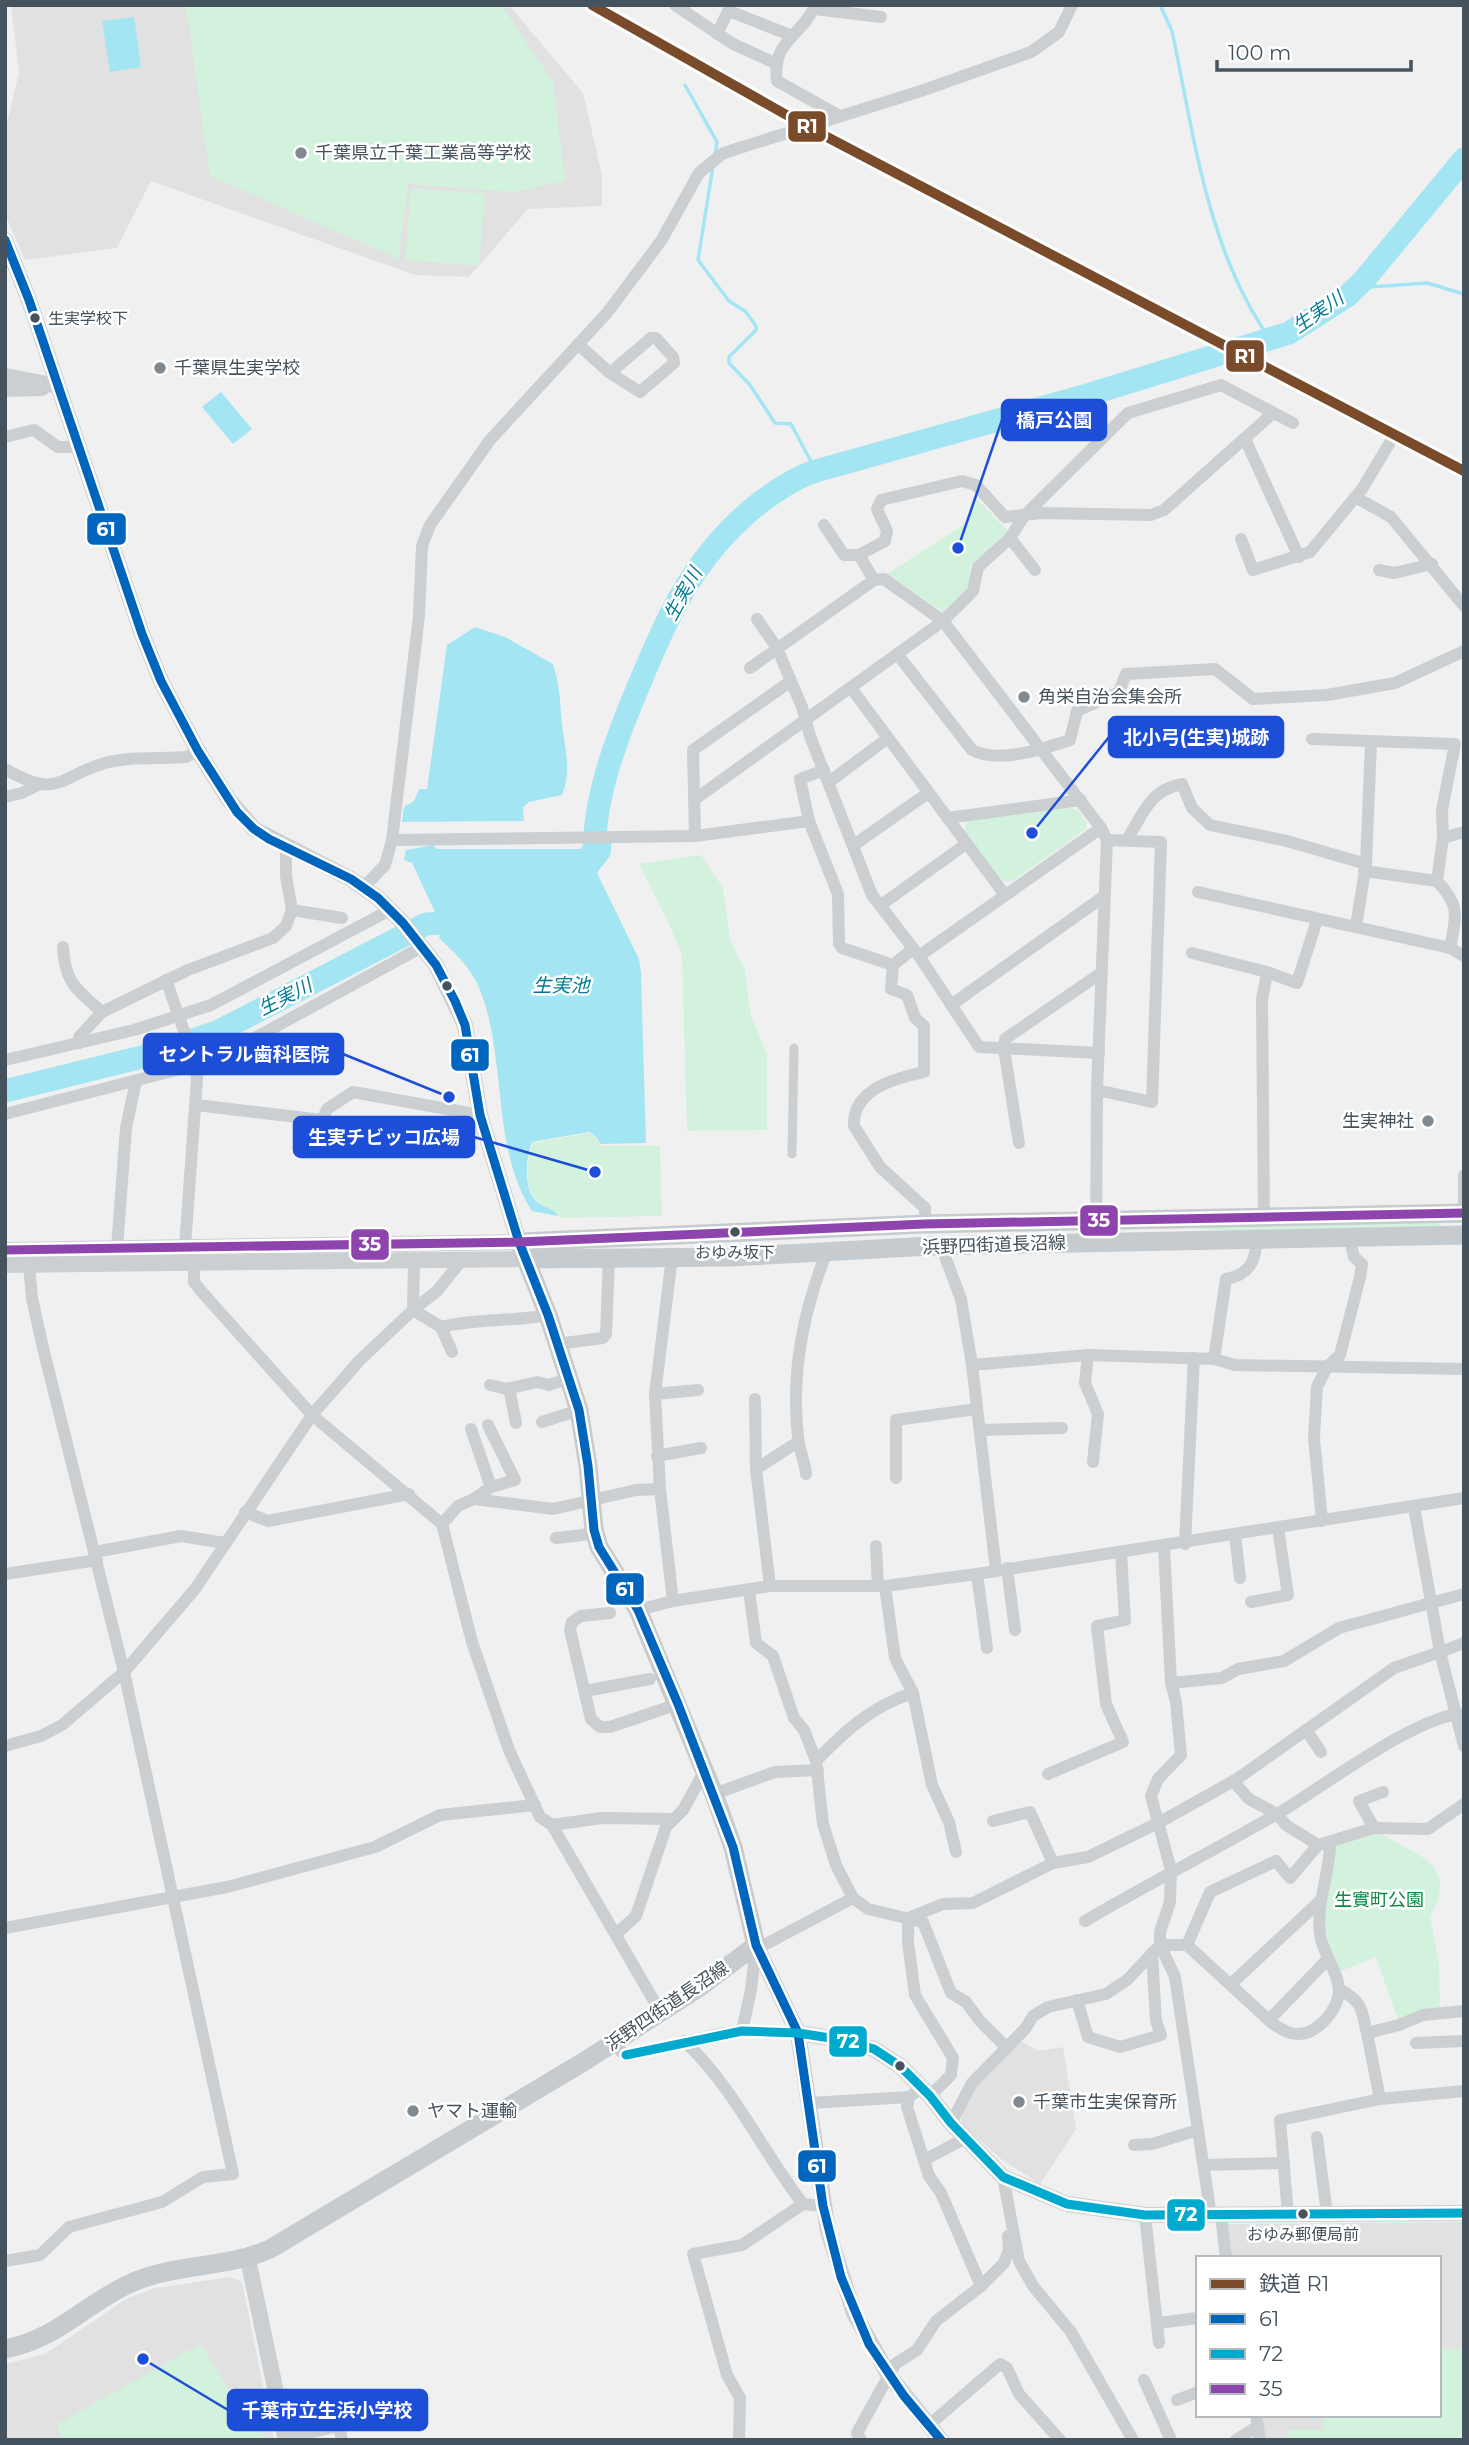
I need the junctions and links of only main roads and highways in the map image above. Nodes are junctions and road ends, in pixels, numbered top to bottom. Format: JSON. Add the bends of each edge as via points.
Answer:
{"nodes":[{"id":1,"x":1464,"y":1213,"type":"edge"},
{"id":2,"x":1464,"y":1235,"type":"edge"},
{"id":3,"x":522,"y":1251,"type":"junction"},
{"id":4,"x":5,"y":2349,"type":"edge"}],
"edges":[{"from":1,"to":3,"type":"main road","name":"浜野四街道長沼線","via":[[925,1224]]},
{"from":2,"to":3,"type":"main road","name":"浜野四街道長沼線","via":[[942,1246],[826,1254],[609,1257]]},
{"from":3,"to":4,"type":"main road","name":"浜野四街道長沼線","via":[[579,1410],[599,1547],[638,1610],[714,1794],[733,1847],[756,1945],[661,2013],[292,2237],[248,2259],[178,2270],[128,2284],[38,2341]]}]}
